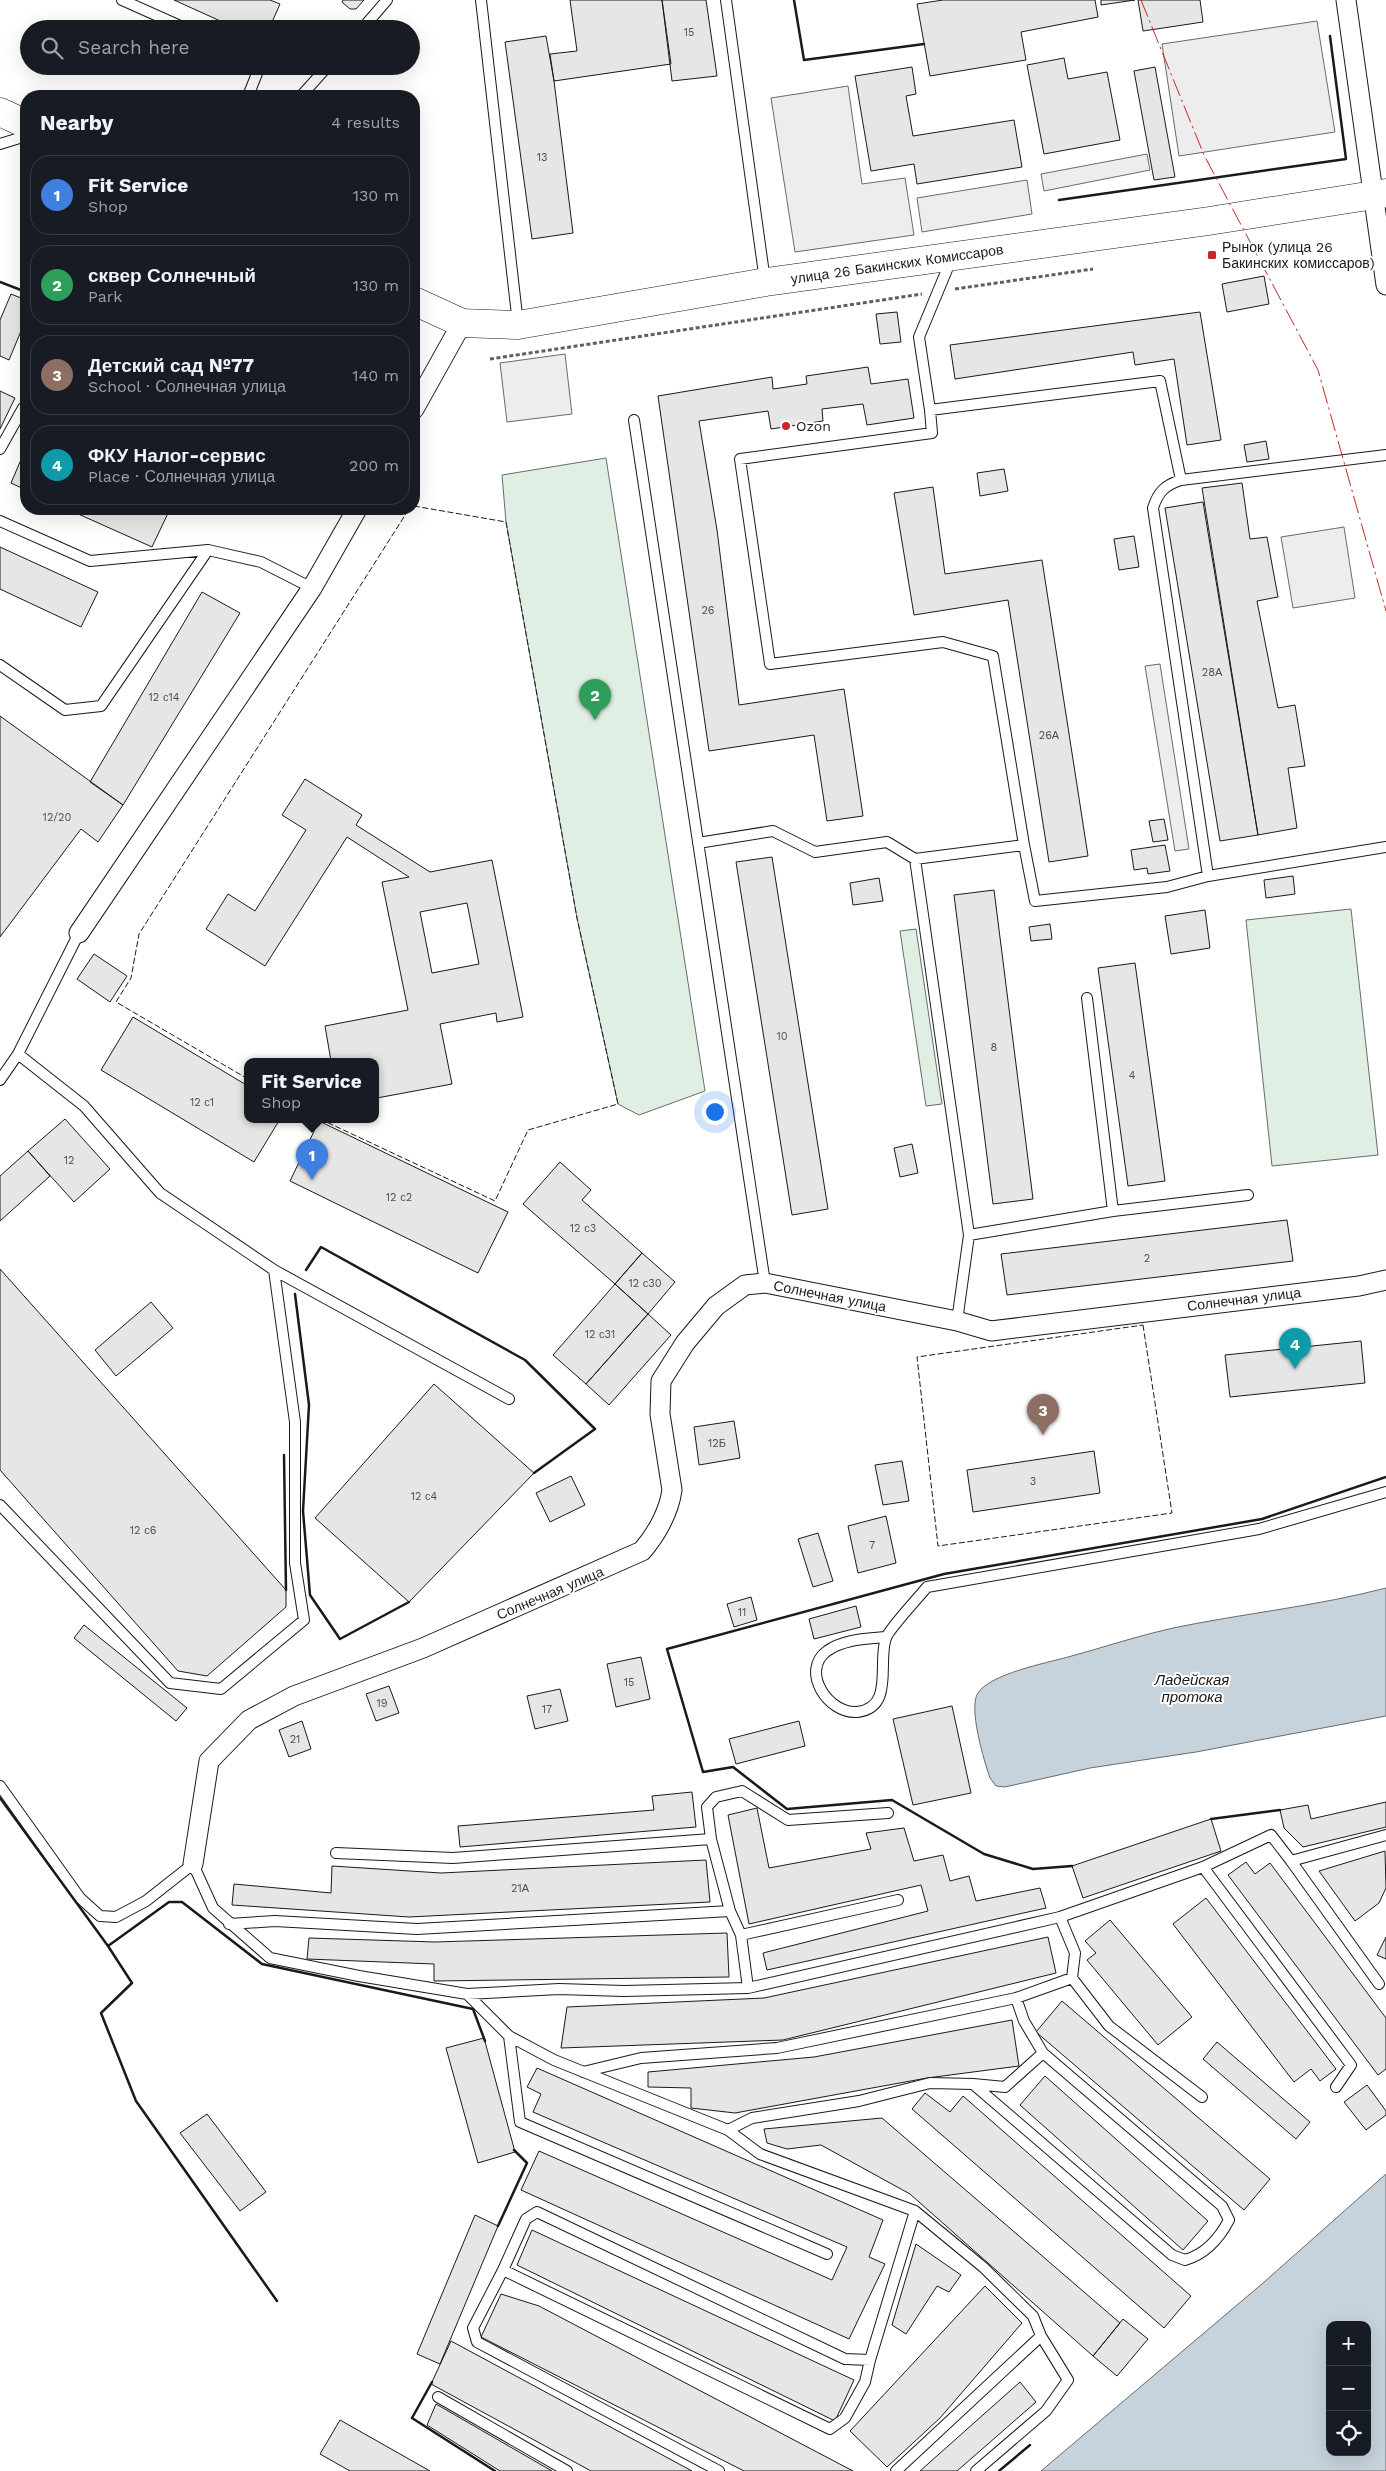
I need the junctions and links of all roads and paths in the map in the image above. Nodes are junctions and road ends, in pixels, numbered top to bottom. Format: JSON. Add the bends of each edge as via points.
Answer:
{"nodes":[{"id":1,"x":122,"y":0,"type":"edge"},
{"id":2,"x":387,"y":0,"type":"edge"},
{"id":3,"x":481,"y":0,"type":"edge"},
{"id":4,"x":726,"y":0,"type":"edge"},
{"id":5,"x":1346,"y":0,"type":"edge"},
{"id":6,"x":167,"y":20,"type":"edge"},
{"id":7,"x":370,"y":20,"type":"edge"},
{"id":8,"x":256,"y":75,"type":"edge"},
{"id":9,"x":320,"y":75,"type":"edge"},
{"id":10,"x":250,"y":90,"type":"edge"},
{"id":11,"x":307,"y":90,"type":"edge"},
{"id":12,"x":0,"y":112,"type":"edge"},
{"id":13,"x":20,"y":121,"type":"edge"},
{"id":14,"x":20,"y":138,"type":"edge"},
{"id":15,"x":0,"y":144,"type":"edge"},
{"id":16,"x":1380,"y":194,"type":"edge"},
{"id":17,"x":952,"y":257,"type":"junction"},
{"id":18,"x":1093,"y":269,"type":"dead end"},
{"id":19,"x":766,"y":282,"type":"junction"},
{"id":20,"x":1386,"y":285,"type":"edge"},
{"id":21,"x":939,"y":291,"type":"junction"},
{"id":22,"x":420,"y":304,"type":"edge"},
{"id":23,"x":462,"y":324,"type":"junction"},
{"id":24,"x":518,"y":325,"type":"junction"},
{"id":25,"x":490,"y":360,"type":"dead end"},
{"id":26,"x":420,"y":398,"type":"edge"},
{"id":27,"x":930,"y":410,"type":"junction"},
{"id":28,"x":20,"y":413,"type":"edge"},
{"id":29,"x":634,"y":420,"type":"dead end"},
{"id":30,"x":0,"y":449,"type":"edge"},
{"id":31,"x":1386,"y":455,"type":"edge"},
{"id":32,"x":1181,"y":480,"type":"junction"},
{"id":33,"x":354,"y":515,"type":"edge"},
{"id":34,"x":0,"y":521,"type":"edge"},
{"id":35,"x":208,"y":550,"type":"junction"},
{"id":36,"x":312,"y":588,"type":"junction"},
{"id":37,"x":0,"y":664,"type":"edge"},
{"id":38,"x":698,"y":843,"type":"junction"},
{"id":39,"x":1024,"y":845,"type":"junction"},
{"id":40,"x":1386,"y":847,"type":"edge"},
{"id":41,"x":915,"y":859,"type":"junction"},
{"id":42,"x":1208,"y":876,"type":"junction"},
{"id":43,"x":79,"y":933,"type":"joint"},
{"id":44,"x":1086,"y":998,"type":"dead end"},
{"id":45,"x":18,"y":1054,"type":"junction"},
{"id":46,"x":0,"y":1080,"type":"edge"},
{"id":47,"x":1248,"y":1195,"type":"dead end"},
{"id":48,"x":1113,"y":1211,"type":"junction"},
{"id":49,"x":969,"y":1235,"type":"junction"},
{"id":50,"x":274,"y":1270,"type":"junction"},
{"id":51,"x":1386,"y":1280,"type":"edge"},
{"id":52,"x":765,"y":1283,"type":"junction"},
{"id":53,"x":957,"y":1321,"type":"junction"},
{"id":54,"x":509,"y":1399,"type":"dead end"},
{"id":55,"x":1386,"y":1492,"type":"edge"},
{"id":56,"x":0,"y":1505,"type":"edge"},
{"id":57,"x":886,"y":1637,"type":"junction"},
{"id":58,"x":0,"y":1786,"type":"edge"},
{"id":59,"x":888,"y":1813,"type":"dead end"},
{"id":60,"x":1386,"y":1835,"type":"edge"},
{"id":61,"x":711,"y":1839,"type":"junction"},
{"id":62,"x":336,"y":1853,"type":"dead end"},
{"id":63,"x":1291,"y":1861,"type":"junction"},
{"id":64,"x":193,"y":1864,"type":"junction"},
{"id":65,"x":1203,"y":1867,"type":"junction"},
{"id":66,"x":898,"y":1900,"type":"dead end"},
{"id":67,"x":730,"y":1911,"type":"junction"},
{"id":68,"x":1060,"y":1917,"type":"junction"},
{"id":69,"x":229,"y":1924,"type":"junction"},
{"id":70,"x":741,"y":1936,"type":"junction"},
{"id":71,"x":1072,"y":1978,"type":"junction"},
{"id":72,"x":1379,"y":1984,"type":"dead end"},
{"id":73,"x":748,"y":1988,"type":"junction"},
{"id":74,"x":468,"y":1994,"type":"junction"},
{"id":75,"x":1016,"y":1998,"type":"junction"},
{"id":76,"x":509,"y":2036,"type":"junction"},
{"id":77,"x":1043,"y":2053,"type":"junction"},
{"id":78,"x":583,"y":2072,"type":"junction"},
{"id":79,"x":974,"y":2084,"type":"junction"},
{"id":80,"x":1336,"y":2087,"type":"dead end"},
{"id":81,"x":1202,"y":2097,"type":"dead end"},
{"id":82,"x":728,"y":2130,"type":"junction"},
{"id":83,"x":915,"y":2211,"type":"junction"},
{"id":84,"x":827,"y":2254,"type":"dead end"},
{"id":85,"x":504,"y":2270,"type":"junction"},
{"id":86,"x":1041,"y":2336,"type":"junction"},
{"id":87,"x":870,"y":2360,"type":"junction"},
{"id":88,"x":438,"y":2397,"type":"dead end"},
{"id":89,"x":567,"y":2471,"type":"edge"},
{"id":90,"x":719,"y":2471,"type":"edge"},
{"id":91,"x":896,"y":2471,"type":"edge"},
{"id":92,"x":976,"y":2471,"type":"edge"}],
"edges":[{"from":1,"to":6,"type":"lane"},
{"from":2,"to":7,"type":"lane"},
{"from":3,"to":24,"type":"lane"},
{"from":4,"to":19,"type":"lane"},
{"from":5,"to":16,"type":"street"},
{"from":8,"to":10,"type":"lane"},
{"from":9,"to":11,"type":"lane"},
{"from":12,"to":13,"type":"main road"},
{"from":14,"to":15,"type":"lane"},
{"from":16,"to":17,"type":"main road","name":"улица 26 Бакинских Комиссаров"},
{"from":16,"to":20,"type":"street"},
{"from":17,"to":19,"type":"main road","name":"улица 26 Бакинских Комиссаров"},
{"from":17,"to":21,"type":"lane"},
{"from":18,"to":21,"type":"path"},
{"from":19,"to":24,"type":"main road","name":"улица 26 Бакинских Комиссаров"},
{"from":21,"to":25,"type":"path"},
{"from":21,"to":27,"type":"lane","via":[[920,337]]},
{"from":22,"to":23,"type":"main road","name":"улица 26 Бакинских Комиссаров"},
{"from":23,"to":24,"type":"main road","name":"улица 26 Бакинских Комиссаров"},
{"from":23,"to":26,"type":"street"},
{"from":27,"to":32,"type":"lane","via":[[1160,381]]},
{"from":27,"to":39,"type":"lane","via":[[932,433],[740,459],[770,664],[942,642],[993,656]]},
{"from":28,"to":30,"type":"lane"},
{"from":29,"to":38,"type":"lane"},
{"from":31,"to":32,"type":"lane"},
{"from":32,"to":42,"type":"lane","via":[[1168,484],[1153,508]]},
{"from":33,"to":36,"type":"street"},
{"from":34,"to":35,"type":"lane","via":[[90,561]]},
{"from":35,"to":36,"type":"lane","via":[[261,562]]},
{"from":35,"to":37,"type":"lane","via":[[102,706],[66,710]]},
{"from":36,"to":43,"type":"street"},
{"from":38,"to":41,"type":"lane","via":[[773,831],[815,852],[887,842]]},
{"from":38,"to":52,"type":"lane"},
{"from":39,"to":41,"type":"lane"},
{"from":39,"to":42,"type":"lane","via":[[1035,901],[1168,887]]},
{"from":40,"to":42,"type":"lane"},
{"from":41,"to":49,"type":"lane"},
{"from":43,"to":45,"type":"lane"},
{"from":44,"to":48,"type":"lane"},
{"from":45,"to":46,"type":"lane"},
{"from":45,"to":50,"type":"lane","via":[[84,1106],[160,1193]]},
{"from":47,"to":48,"type":"lane"},
{"from":48,"to":49,"type":"lane"},
{"from":49,"to":53,"type":"lane"},
{"from":50,"to":54,"type":"lane"},
{"from":50,"to":56,"type":"lane","via":[[295,1422],[295,1563],[304,1620],[220,1688],[170,1683]]},
{"from":51,"to":53,"type":"street","name":"Солнечная улица","via":[[991,1331]]},
{"from":52,"to":53,"type":"street","name":"Солнечная улица"},
{"from":52,"to":64,"type":"street","name":"Солнечная улица","via":[[745,1285],[716,1306],[685,1343],[662,1381],[660,1414],[672,1490],[670,1503],[651,1541],[642,1551],[422,1648],[294,1696],[249,1720],[209,1762]]},
{"from":55,"to":57,"type":"lane","via":[[1259,1529],[927,1587]]},
{"from":57,"to":57,"type":"lane","via":[[844,1642],[826,1652],[818,1662],[822,1695],[840,1709],[857,1712],[874,1706],[881,1697]]},
{"from":58,"to":64,"type":"lane","via":[[80,1898],[100,1916],[116,1917],[146,1901]]},
{"from":59,"to":61,"type":"lane","via":[[788,1820],[742,1791],[716,1797],[708,1807]]},
{"from":60,"to":63,"type":"lane"},
{"from":61,"to":62,"type":"lane","via":[[453,1858]]},
{"from":61,"to":67,"type":"lane"},
{"from":63,"to":65,"type":"lane","via":[[1271,1835]]},
{"from":63,"to":72,"type":"lane"},
{"from":64,"to":69,"type":"lane","via":[[213,1908]]},
{"from":65,"to":68,"type":"lane"},
{"from":65,"to":80,"type":"lane","via":[[1351,2065]]},
{"from":66,"to":70,"type":"lane"},
{"from":67,"to":69,"type":"lane","via":[[417,1929],[275,1921]]},
{"from":67,"to":70,"type":"lane"},
{"from":68,"to":71,"type":"lane","via":[[1075,1953]]},
{"from":68,"to":73,"type":"lane"},
{"from":69,"to":74,"type":"lane","via":[[270,1958]]},
{"from":70,"to":73,"type":"lane"},
{"from":71,"to":75,"type":"lane"},
{"from":71,"to":81,"type":"lane","via":[[1109,2026]]},
{"from":73,"to":74,"type":"lane","via":[[560,1989]]},
{"from":74,"to":76,"type":"lane"},
{"from":75,"to":77,"type":"lane","via":[[1024,2021]]},
{"from":75,"to":78,"type":"lane","via":[[777,2048],[641,2058]]},
{"from":76,"to":78,"type":"lane"},
{"from":76,"to":84,"type":"lane","via":[[520,2122]]},
{"from":77,"to":79,"type":"lane","via":[[1005,2087]]},
{"from":77,"to":79,"type":"lane","via":[[1222,2206],[1229,2220],[1221,2236],[1199,2256],[1185,2260],[1172,2255]]},
{"from":78,"to":82,"type":"lane"},
{"from":79,"to":82,"type":"lane","via":[[930,2083],[858,2101],[752,2118]]},
{"from":82,"to":83,"type":"lane","via":[[760,2154]]},
{"from":83,"to":86,"type":"lane","via":[[983,2268],[1033,2316]]},
{"from":83,"to":87,"type":"lane"},
{"from":85,"to":87,"type":"lane","via":[[526,2219],[537,2212],[845,2359]]},
{"from":85,"to":87,"type":"lane","via":[[830,2430],[845,2418],[865,2382]]},
{"from":85,"to":90,"type":"lane","via":[[473,2328],[477,2342]]},
{"from":86,"to":91,"type":"lane"},
{"from":86,"to":92,"type":"lane","via":[[1068,2380],[1046,2411]]},
{"from":88,"to":89,"type":"lane"}]}
